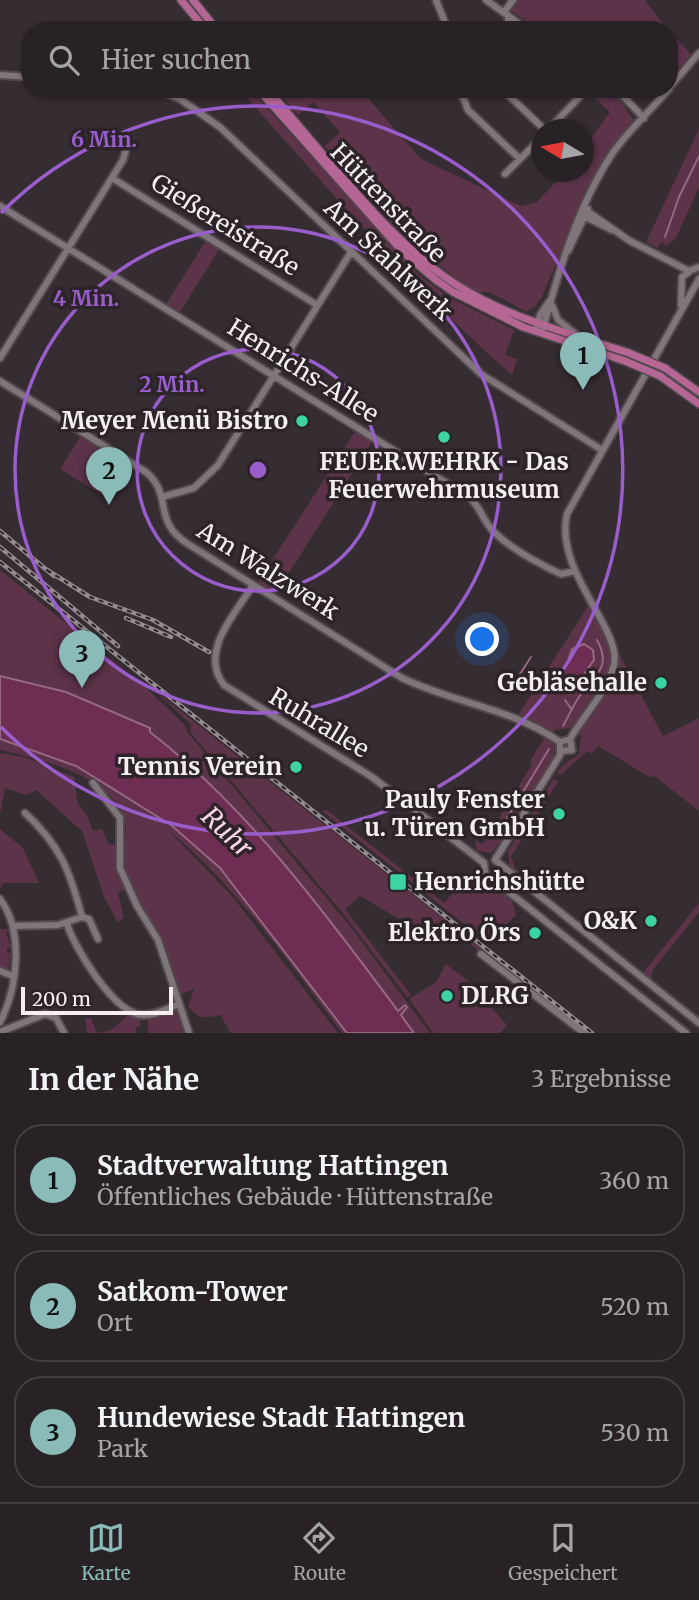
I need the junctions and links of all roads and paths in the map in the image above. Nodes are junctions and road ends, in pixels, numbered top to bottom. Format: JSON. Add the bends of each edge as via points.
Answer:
{"nodes":[{"id":1,"x":181,"y":0,"type":"edge"},
{"id":2,"x":195,"y":0,"type":"edge"},
{"id":3,"x":436,"y":0,"type":"edge"},
{"id":4,"x":486,"y":0,"type":"edge"},
{"id":5,"x":513,"y":0,"type":"edge"},
{"id":6,"x":506,"y":14,"type":"junction"},
{"id":7,"x":198,"y":21,"type":"edge"},
{"id":8,"x":210,"y":21,"type":"edge"},
{"id":9,"x":444,"y":21,"type":"edge"},
{"id":10,"x":507,"y":21,"type":"edge"},
{"id":11,"x":516,"y":21,"type":"edge"},
{"id":12,"x":699,"y":53,"type":"edge"},
{"id":13,"x":0,"y":75,"type":"edge"},
{"id":14,"x":21,"y":76,"type":"edge"},
{"id":15,"x":678,"y":78,"type":"edge"},
{"id":16,"x":178,"y":98,"type":"edge"},
{"id":17,"x":266,"y":98,"type":"edge"},
{"id":18,"x":275,"y":98,"type":"edge"},
{"id":19,"x":463,"y":98,"type":"edge"},
{"id":20,"x":512,"y":98,"type":"edge"},
{"id":21,"x":578,"y":98,"type":"edge"},
{"id":22,"x":623,"y":98,"type":"edge"},
{"id":23,"x":661,"y":98,"type":"edge"},
{"id":24,"x":629,"y":105,"type":"junction"},
{"id":25,"x":644,"y":118,"type":"junction"},
{"id":26,"x":535,"y":119,"type":"edge"},
{"id":27,"x":558,"y":119,"type":"edge"},
{"id":28,"x":639,"y":124,"type":"junction"},
{"id":29,"x":129,"y":138,"type":"dead end"},
{"id":30,"x":531,"y":147,"type":"edge"},
{"id":31,"x":520,"y":159,"type":"junction"},
{"id":32,"x":505,"y":174,"type":"dead end"},
{"id":33,"x":113,"y":178,"type":"junction"},
{"id":34,"x":0,"y":206,"type":"edge"},
{"id":35,"x":584,"y":214,"type":"junction"},
{"id":36,"x":68,"y":248,"type":"junction"},
{"id":37,"x":351,"y":251,"type":"junction"},
{"id":38,"x":670,"y":263,"type":"junction"},
{"id":39,"x":699,"y":267,"type":"edge"},
{"id":40,"x":690,"y":272,"type":"junction"},
{"id":41,"x":699,"y":280,"type":"edge"},
{"id":42,"x":682,"y":283,"type":"junction"},
{"id":43,"x":694,"y":288,"type":"junction"},
{"id":44,"x":551,"y":299,"type":"junction"},
{"id":45,"x":317,"y":305,"type":"junction"},
{"id":46,"x":680,"y":310,"type":"junction"},
{"id":47,"x":540,"y":328,"type":"junction"},
{"id":48,"x":579,"y":337,"type":"junction"},
{"id":49,"x":0,"y":358,"type":"edge"},
{"id":50,"x":274,"y":376,"type":"junction"},
{"id":51,"x":0,"y":381,"type":"edge"},
{"id":52,"x":699,"y":392,"type":"edge"},
{"id":53,"x":699,"y":404,"type":"edge"},
{"id":54,"x":602,"y":450,"type":"junction"},
{"id":55,"x":162,"y":498,"type":"junction"},
{"id":56,"x":575,"y":571,"type":"junction"},
{"id":57,"x":253,"y":585,"type":"junction"},
{"id":58,"x":570,"y":739,"type":"junction"},
{"id":59,"x":560,"y":742,"type":"junction"},
{"id":60,"x":561,"y":751,"type":"junction"},
{"id":61,"x":93,"y":783,"type":"dead end"},
{"id":62,"x":25,"y":813,"type":"dead end"},
{"id":63,"x":484,"y":863,"type":"junction"},
{"id":64,"x":496,"y":863,"type":"junction"},
{"id":65,"x":491,"y":875,"type":"junction"},
{"id":66,"x":0,"y":899,"type":"edge"},
{"id":67,"x":82,"y":917,"type":"junction"},
{"id":68,"x":67,"y":924,"type":"junction"},
{"id":69,"x":13,"y":926,"type":"junction"},
{"id":70,"x":99,"y":939,"type":"dead end"},
{"id":71,"x":481,"y":954,"type":"dead end"},
{"id":72,"x":0,"y":971,"type":"edge"},
{"id":73,"x":13,"y":976,"type":"junction"},
{"id":74,"x":179,"y":1004,"type":"junction"},
{"id":75,"x":0,"y":1022,"type":"edge"},
{"id":76,"x":699,"y":1023,"type":"edge"},
{"id":77,"x":0,"y":1032,"type":"edge"},
{"id":78,"x":64,"y":1033,"type":"edge"},
{"id":79,"x":189,"y":1033,"type":"edge"},
{"id":80,"x":584,"y":1033,"type":"edge"},
{"id":81,"x":686,"y":1033,"type":"edge"}],
"edges":[{"from":1,"to":7,"type":"main road"},
{"from":2,"to":8,"type":"main road"},
{"from":3,"to":9,"type":"street"},
{"from":4,"to":6,"type":"street"},
{"from":5,"to":6,"type":"street"},
{"from":6,"to":10,"type":"street"},
{"from":6,"to":11,"type":"street"},
{"from":12,"to":15,"type":"street"},
{"from":13,"to":14,"type":"street"},
{"from":16,"to":37,"type":"street","name":"Am Stahlwerk","via":[[204,114]]},
{"from":17,"to":47,"type":"main road","name":"Hüttenstraße","via":[[419,267],[453,292]]},
{"from":18,"to":47,"type":"main road","name":"Hüttenstraße","via":[[420,257],[486,302]]},
{"from":19,"to":31,"type":"street","via":[[468,110]]},
{"from":20,"to":26,"type":"street"},
{"from":21,"to":27,"type":"street"},
{"from":22,"to":24,"type":"street"},
{"from":23,"to":25,"type":"street"},
{"from":24,"to":25,"type":"street"},
{"from":24,"to":28,"type":"street"},
{"from":25,"to":28,"type":"street"},
{"from":28,"to":35,"type":"street","via":[[620,147]]},
{"from":29,"to":33,"type":"street"},
{"from":30,"to":31,"type":"street"},
{"from":31,"to":32,"type":"street"},
{"from":33,"to":36,"type":"street"},
{"from":33,"to":45,"type":"street","name":"Gießereistraße"},
{"from":34,"to":36,"type":"street","name":"Henrichs-Allee"},
{"from":35,"to":38,"type":"street"},
{"from":35,"to":44,"type":"street"},
{"from":36,"to":49,"type":"street"},
{"from":36,"to":50,"type":"street","name":"Henrichs-Allee"},
{"from":37,"to":45,"type":"street"},
{"from":37,"to":54,"type":"street","name":"Am Stahlwerk","via":[[481,374]]},
{"from":38,"to":40,"type":"street"},
{"from":38,"to":42,"type":"street"},
{"from":39,"to":40,"type":"street"},
{"from":40,"to":41,"type":"street"},
{"from":40,"to":42,"type":"street"},
{"from":41,"to":43,"type":"street"},
{"from":42,"to":43,"type":"street"},
{"from":42,"to":46,"type":"street"},
{"from":43,"to":46,"type":"street"},
{"from":44,"to":47,"type":"street","via":[[545,304]]},
{"from":44,"to":48,"type":"street","via":[[558,320]]},
{"from":45,"to":50,"type":"street"},
{"from":46,"to":54,"type":"street"},
{"from":47,"to":48,"type":"main road","name":"Hüttenstraße"},
{"from":47,"to":53,"type":"main road","name":"Hüttenstraße","bridge":true,"via":[[660,376]]},
{"from":48,"to":52,"type":"main road","name":"Hüttenstraße","bridge":true,"via":[[664,368]]},
{"from":50,"to":55,"type":"street","via":[[213,471],[194,488]]},
{"from":50,"to":56,"type":"street","name":"Henrichs-Allee","via":[[470,497],[494,533],[561,574]]},
{"from":51,"to":55,"type":"street","name":"Am Walzwerk","via":[[146,472],[157,482]]},
{"from":54,"to":56,"type":"street","via":[[567,514],[566,541]]},
{"from":55,"to":57,"type":"street","name":"Am Walzwerk","via":[[165,522],[176,536]]},
{"from":56,"to":58,"type":"street","via":[[615,658]]},
{"from":57,"to":59,"type":"street","name":"Am Walzwerk","via":[[402,678],[509,714]]},
{"from":57,"to":63,"type":"street","name":"Ruhrallee","via":[[215,650],[215,670],[223,685],[373,777]]},
{"from":58,"to":59,"type":"street"},
{"from":58,"to":60,"type":"street","via":[[572,750]]},
{"from":59,"to":60,"type":"street"},
{"from":60,"to":64,"type":"street"},
{"from":61,"to":74,"type":"street","via":[[120,820],[120,868],[158,940]]},
{"from":62,"to":67,"type":"street","via":[[59,850]]},
{"from":63,"to":64,"type":"street"},
{"from":63,"to":65,"type":"street","name":"Ruhrallee","via":[[484,871]]},
{"from":64,"to":65,"type":"street"},
{"from":64,"to":76,"type":"street"},
{"from":65,"to":81,"type":"street","name":"Ruhrallee"},
{"from":66,"to":69,"type":"street"},
{"from":67,"to":68,"type":"street"},
{"from":67,"to":70,"type":"street","via":[[90,921]]},
{"from":68,"to":69,"type":"street"},
{"from":68,"to":74,"type":"street","via":[[93,971],[128,1009],[146,1015]]},
{"from":69,"to":73,"type":"street"},
{"from":71,"to":80,"type":"street"},
{"from":72,"to":73,"type":"street"},
{"from":73,"to":75,"type":"street"},
{"from":74,"to":79,"type":"street"},
{"from":77,"to":78,"type":"street","via":[[45,1014],[56,1018]]}]}
